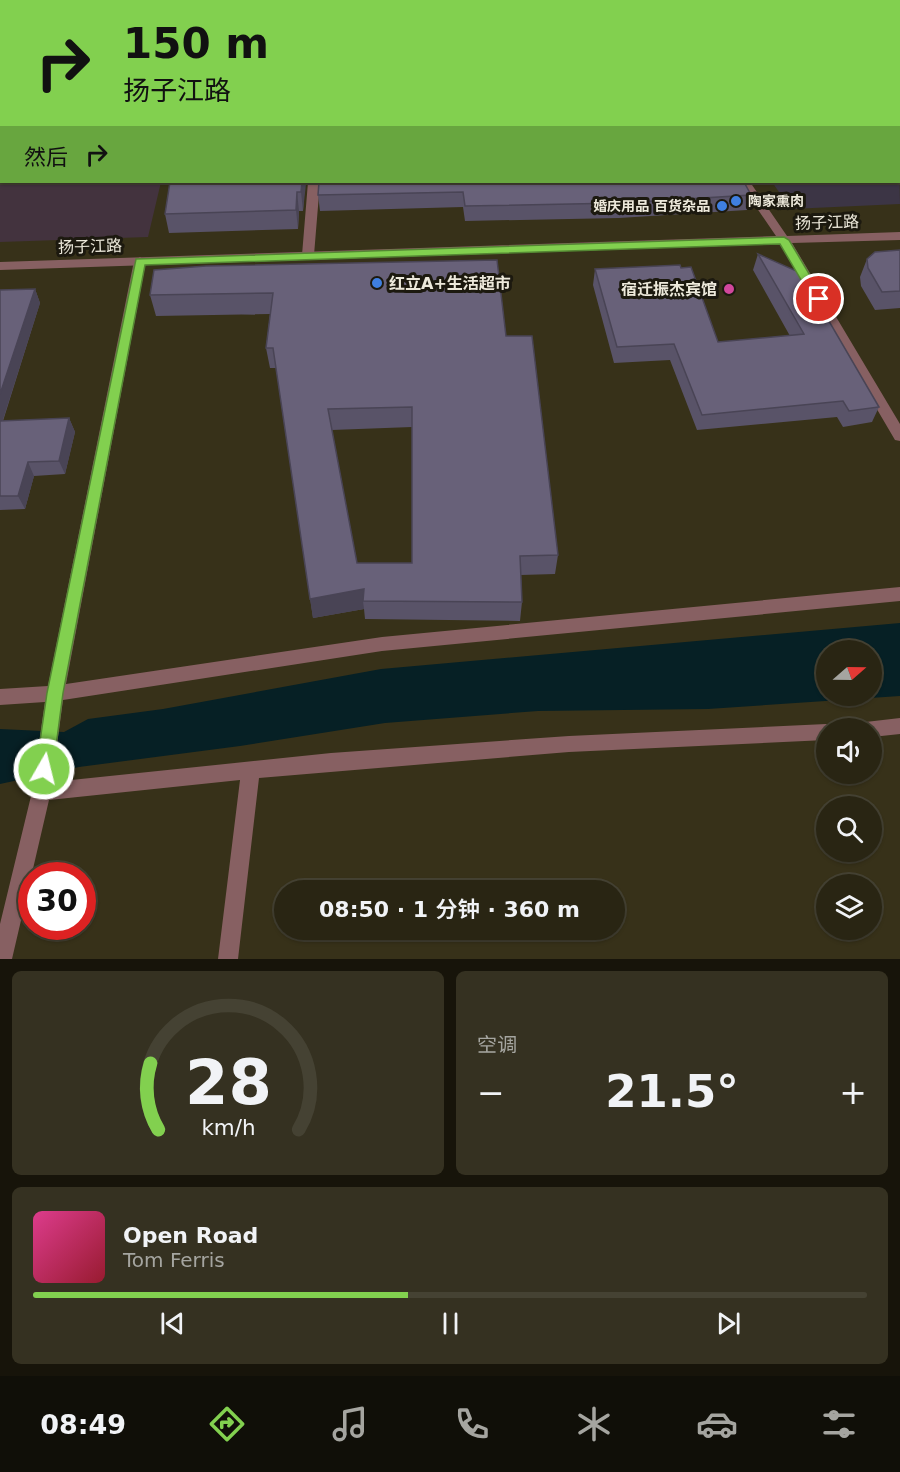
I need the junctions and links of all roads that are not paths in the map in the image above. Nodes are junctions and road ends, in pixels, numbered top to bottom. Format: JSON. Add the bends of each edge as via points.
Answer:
{"nodes":[{"id":1,"x":315,"y":183,"type":"edge"},
{"id":2,"x":746,"y":183,"type":"edge"},
{"id":3,"x":900,"y":236,"type":"edge"},
{"id":4,"x":784,"y":240,"type":"junction"},
{"id":5,"x":308,"y":255,"type":"junction"},
{"id":6,"x":140,"y":261,"type":"junction"},
{"id":7,"x":0,"y":266,"type":"edge"},
{"id":8,"x":900,"y":436,"type":"edge"},
{"id":9,"x":900,"y":594,"type":"edge"},
{"id":10,"x":55,"y":693,"type":"junction"},
{"id":11,"x":0,"y":697,"type":"edge"},
{"id":12,"x":900,"y":726,"type":"edge"},
{"id":13,"x":882,"y":727,"type":"edge"},
{"id":14,"x":816,"y":732,"type":"edge"},
{"id":15,"x":251,"y":770,"type":"junction"},
{"id":16,"x":41,"y":792,"type":"junction"},
{"id":17,"x":2,"y":959,"type":"edge"},
{"id":18,"x":228,"y":959,"type":"edge"}],
"edges":[{"from":1,"to":5,"type":"street"},
{"from":2,"to":4,"type":"street"},
{"from":3,"to":4,"type":"street","name":"扬子江路"},
{"from":4,"to":5,"type":"street","name":"扬子江路"},
{"from":4,"to":8,"type":"street"},
{"from":5,"to":6,"type":"street","name":"扬子江路"},
{"from":6,"to":7,"type":"street","name":"扬子江路"},
{"from":6,"to":10,"type":"street"},
{"from":9,"to":10,"type":"street","via":[[382,644]]},
{"from":10,"to":11,"type":"street"},
{"from":10,"to":16,"type":"street"},
{"from":12,"to":13,"type":"street"},
{"from":14,"to":15,"type":"street","via":[[569,744]]},
{"from":15,"to":16,"type":"street"},
{"from":15,"to":18,"type":"street"},
{"from":16,"to":17,"type":"street"}]}
